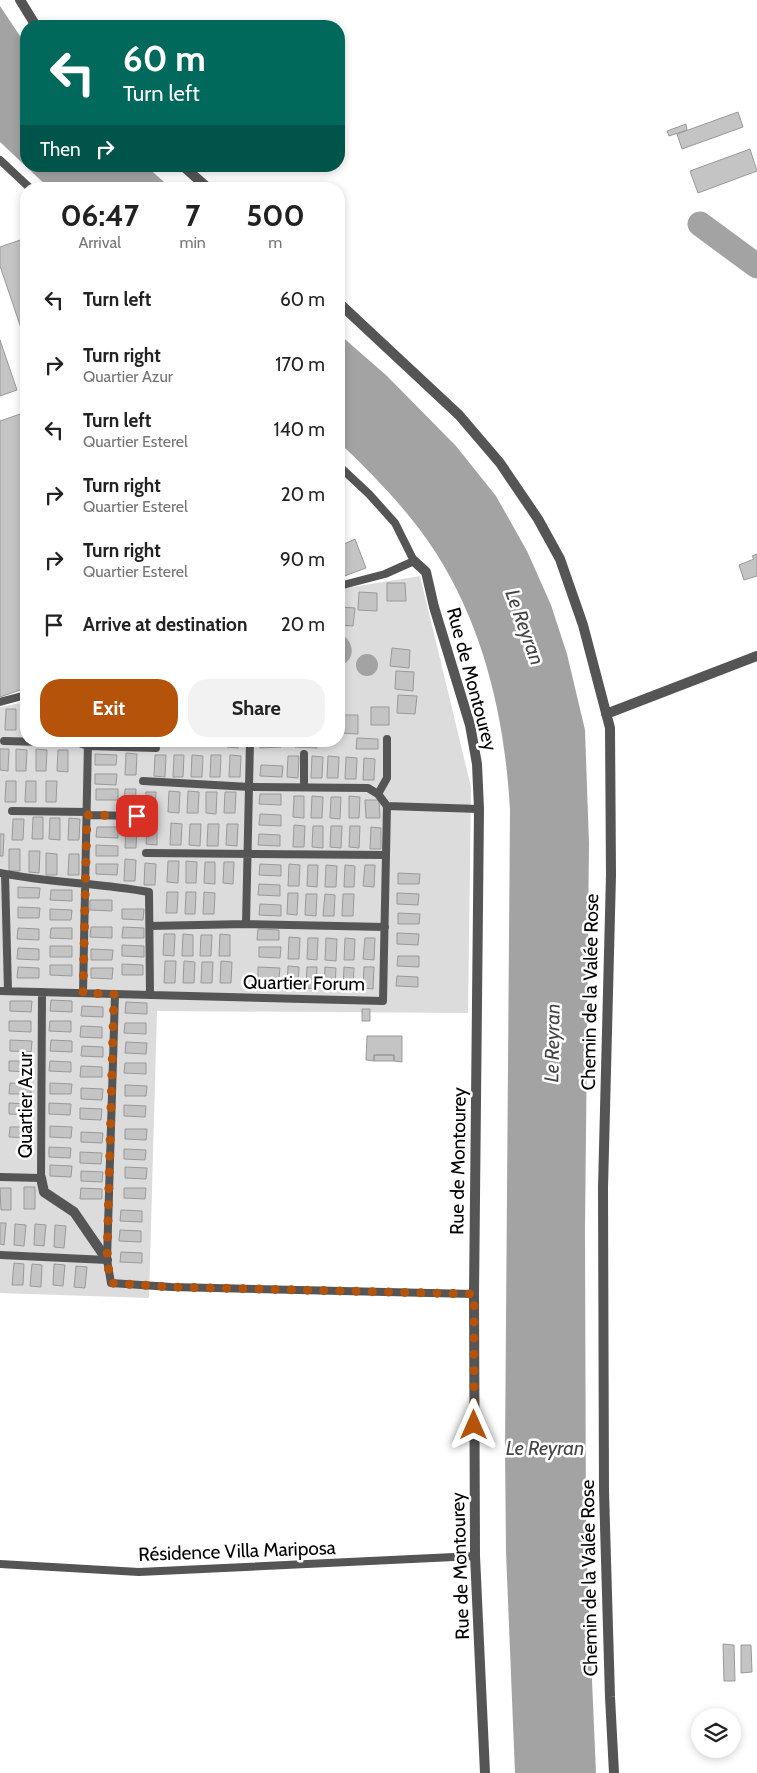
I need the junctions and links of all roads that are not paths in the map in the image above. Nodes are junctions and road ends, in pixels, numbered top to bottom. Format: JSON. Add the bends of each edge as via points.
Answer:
{"nodes":[{"id":1,"x":20,"y":0,"type":"edge"},
{"id":2,"x":32,"y":20,"type":"edge"},
{"id":3,"x":0,"y":160,"type":"edge"},
{"id":4,"x":190,"y":172,"type":"edge"},
{"id":5,"x":24,"y":182,"type":"edge"},
{"id":6,"x":201,"y":182,"type":"edge"},
{"id":7,"x":345,"y":309,"type":"edge"},
{"id":8,"x":345,"y":472,"type":"edge"},
{"id":9,"x":414,"y":561,"type":"junction"},
{"id":10,"x":345,"y":584,"type":"edge"},
{"id":11,"x":757,"y":656,"type":"edge"},
{"id":12,"x":20,"y":697,"type":"edge"},
{"id":13,"x":0,"y":702,"type":"edge"},
{"id":14,"x":606,"y":714,"type":"junction"},
{"id":15,"x":388,"y":739,"type":"dead end"},
{"id":16,"x":4,"y":741,"type":"dead end"},
{"id":17,"x":20,"y":741,"type":"edge"},
{"id":18,"x":88,"y":747,"type":"edge"},
{"id":19,"x":139,"y":747,"type":"edge"},
{"id":20,"x":250,"y":747,"type":"edge"},
{"id":21,"x":156,"y":748,"type":"dead end"},
{"id":22,"x":304,"y":754,"type":"dead end"},
{"id":23,"x":143,"y":781,"type":"dead end"},
{"id":24,"x":250,"y":787,"type":"junction"},
{"id":25,"x":304,"y":787,"type":"junction"},
{"id":26,"x":378,"y":794,"type":"junction"},
{"id":27,"x":387,"y":806,"type":"junction"},
{"id":28,"x":479,"y":809,"type":"junction"},
{"id":29,"x":12,"y":811,"type":"dead end"},
{"id":30,"x":87,"y":813,"type":"junction"},
{"id":31,"x":137,"y":816,"type":"dead end"},
{"id":32,"x":146,"y":853,"type":"dead end"},
{"id":33,"x":247,"y":854,"type":"junction"},
{"id":34,"x":386,"y":855,"type":"junction"},
{"id":35,"x":2,"y":873,"type":"edge"},
{"id":36,"x":85,"y":884,"type":"junction"},
{"id":37,"x":246,"y":924,"type":"junction"},
{"id":38,"x":150,"y":926,"type":"junction"},
{"id":39,"x":385,"y":927,"type":"junction"},
{"id":40,"x":4,"y":991,"type":"edge"},
{"id":41,"x":42,"y":992,"type":"junction"},
{"id":42,"x":83,"y":993,"type":"junction"},
{"id":43,"x":114,"y":994,"type":"junction"},
{"id":44,"x":150,"y":995,"type":"junction"},
{"id":45,"x":0,"y":1177,"type":"edge"},
{"id":46,"x":41,"y":1178,"type":"junction"},
{"id":47,"x":0,"y":1255,"type":"edge"},
{"id":48,"x":107,"y":1260,"type":"junction"},
{"id":49,"x":474,"y":1294,"type":"junction"},
{"id":50,"x":475,"y":1556,"type":"junction"},
{"id":51,"x":0,"y":1564,"type":"edge"},
{"id":52,"x":485,"y":1773,"type":"edge"},
{"id":53,"x":614,"y":1773,"type":"edge"}],
"edges":[{"from":1,"to":2,"type":"street"},
{"from":3,"to":5,"type":"lane"},
{"from":4,"to":6,"type":"street"},
{"from":7,"to":14,"type":"street","name":"Chemin de la Valée Rose","via":[[459,415],[500,463],[538,519],[562,567],[583,625]]},
{"from":8,"to":9,"type":"lane","via":[[395,523]]},
{"from":9,"to":10,"type":"lane","via":[[385,574]]},
{"from":9,"to":28,"type":"street","name":"Rue de Montourey","via":[[426,572],[470,725],[477,764]]},
{"from":11,"to":14,"type":"street"},
{"from":12,"to":13,"type":"lane"},
{"from":14,"to":53,"type":"street","name":"Chemin de la Valée Rose","via":[[610,728],[611,875],[603,1188],[604,1491]]},
{"from":15,"to":26,"type":"lane","via":[[387,778]]},
{"from":16,"to":17,"type":"lane"},
{"from":18,"to":30,"type":"lane"},
{"from":19,"to":21,"type":"lane"},
{"from":20,"to":24,"type":"lane"},
{"from":22,"to":25,"type":"lane"},
{"from":23,"to":24,"type":"lane"},
{"from":24,"to":25,"type":"lane"},
{"from":24,"to":33,"type":"lane"},
{"from":25,"to":26,"type":"lane","via":[[368,788]]},
{"from":26,"to":27,"type":"lane"},
{"from":27,"to":28,"type":"lane"},
{"from":27,"to":34,"type":"lane","name":"Quartier Forum"},
{"from":28,"to":49,"type":"street","name":"Rue de Montourey"},
{"from":29,"to":30,"type":"lane"},
{"from":30,"to":31,"type":"lane"},
{"from":30,"to":36,"type":"lane"},
{"from":32,"to":33,"type":"lane"},
{"from":33,"to":34,"type":"lane"},
{"from":33,"to":37,"type":"lane"},
{"from":34,"to":39,"type":"lane","name":"Quartier Forum"},
{"from":35,"to":36,"type":"lane","via":[[20,878]]},
{"from":35,"to":40,"type":"lane"},
{"from":36,"to":38,"type":"lane","via":[[149,892]]},
{"from":36,"to":42,"type":"lane"},
{"from":37,"to":38,"type":"lane"},
{"from":37,"to":39,"type":"lane"},
{"from":38,"to":44,"type":"lane"},
{"from":39,"to":44,"type":"lane","name":"Quartier Forum","via":[[383,1001]]},
{"from":40,"to":41,"type":"lane","name":"Quartier Forum"},
{"from":41,"to":42,"type":"lane","name":"Quartier Forum"},
{"from":41,"to":46,"type":"lane","name":"Quartier Azur"},
{"from":42,"to":43,"type":"lane","name":"Quartier Forum"},
{"from":43,"to":44,"type":"lane","name":"Quartier Forum"},
{"from":43,"to":48,"type":"lane"},
{"from":45,"to":46,"type":"lane","name":"Quartier Azur"},
{"from":46,"to":48,"type":"street","via":[[44,1192],[74,1212]]},
{"from":47,"to":48,"type":"lane"},
{"from":48,"to":49,"type":"lane","via":[[111,1283]]},
{"from":49,"to":50,"type":"street","name":"Rue de Montourey"},
{"from":50,"to":51,"type":"lane","name":"Résidence Villa Mariposa","via":[[139,1572]]},
{"from":50,"to":52,"type":"street","name":"Rue de Montourey"}]}
